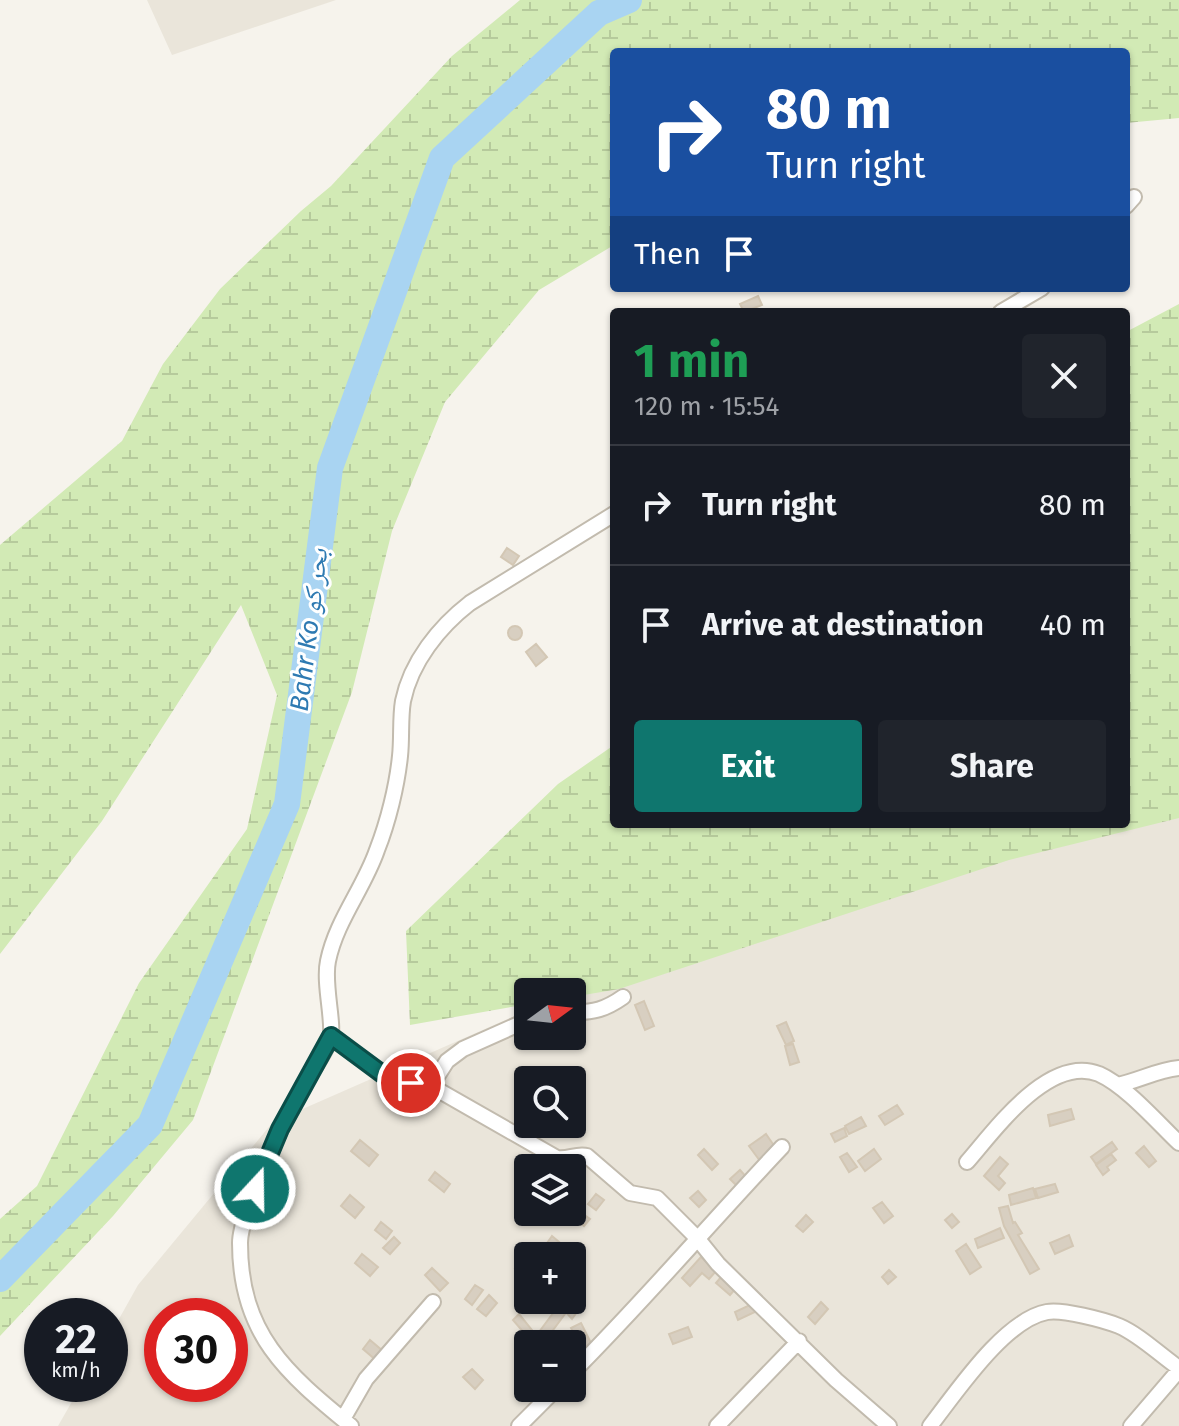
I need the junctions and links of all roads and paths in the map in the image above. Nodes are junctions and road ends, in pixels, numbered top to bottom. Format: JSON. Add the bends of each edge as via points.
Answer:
{"nodes":[{"id":1,"x":1035,"y":292,"type":"edge"},
{"id":2,"x":1008,"y":308,"type":"edge"},
{"id":3,"x":610,"y":516,"type":"edge"},
{"id":4,"x":623,"y":997,"type":"dead end"},
{"id":5,"x":586,"y":1013,"type":"edge"},
{"id":6,"x":514,"y":1026,"type":"edge"},
{"id":7,"x":331,"y":1036,"type":"junction"},
{"id":8,"x":1179,"y":1068,"type":"edge"},
{"id":9,"x":1143,"y":1080,"type":"junction"},
{"id":10,"x":1117,"y":1085,"type":"junction"},
{"id":11,"x":431,"y":1086,"type":"junction"},
{"id":12,"x":1143,"y":1110,"type":"junction"},
{"id":13,"x":1179,"y":1143,"type":"edge"},
{"id":14,"x":782,"y":1147,"type":"dead end"},
{"id":15,"x":967,"y":1162,"type":"dead end"},
{"id":16,"x":697,"y":1238,"type":"junction"},
{"id":17,"x":433,"y":1302,"type":"dead end"},
{"id":18,"x":799,"y":1341,"type":"junction"},
{"id":19,"x":586,"y":1359,"type":"edge"},
{"id":20,"x":1179,"y":1369,"type":"edge"},
{"id":21,"x":543,"y":1402,"type":"edge"},
{"id":22,"x":347,"y":1423,"type":"edge"},
{"id":23,"x":519,"y":1426,"type":"edge"},
{"id":24,"x":717,"y":1426,"type":"edge"},
{"id":25,"x":889,"y":1426,"type":"edge"},
{"id":26,"x":930,"y":1426,"type":"edge"},
{"id":27,"x":1131,"y":1426,"type":"edge"}],
"edges":[{"from":1,"to":2,"type":"street"},
{"from":3,"to":7,"type":"street","via":[[449,619],[415,666],[403,701],[400,758],[378,850],[328,961]]},
{"from":4,"to":5,"type":"street"},
{"from":6,"to":11,"type":"street","via":[[463,1049],[447,1061]]},
{"from":7,"to":11,"type":"street","via":[[385,1076]]},
{"from":7,"to":22,"type":"street","via":[[262,1167],[240,1240],[251,1318],[295,1380]]},
{"from":8,"to":9,"type":"street"},
{"from":9,"to":10,"type":"street"},
{"from":9,"to":12,"type":"street"},
{"from":10,"to":12,"type":"street"},
{"from":10,"to":15,"type":"street","via":[[1087,1071],[1052,1079],[1018,1105]]},
{"from":11,"to":16,"type":"street","via":[[557,1158],[587,1156],[630,1193],[657,1198]]},
{"from":12,"to":13,"type":"street"},
{"from":14,"to":16,"type":"street"},
{"from":16,"to":18,"type":"street"},
{"from":16,"to":19,"type":"street"},
{"from":17,"to":22,"type":"street","via":[[366,1379]]},
{"from":18,"to":24,"type":"street"},
{"from":18,"to":25,"type":"street"},
{"from":20,"to":26,"type":"street","via":[[1120,1326],[1049,1311],[1007,1334]]},
{"from":20,"to":27,"type":"street"},
{"from":21,"to":23,"type":"street"}]}
